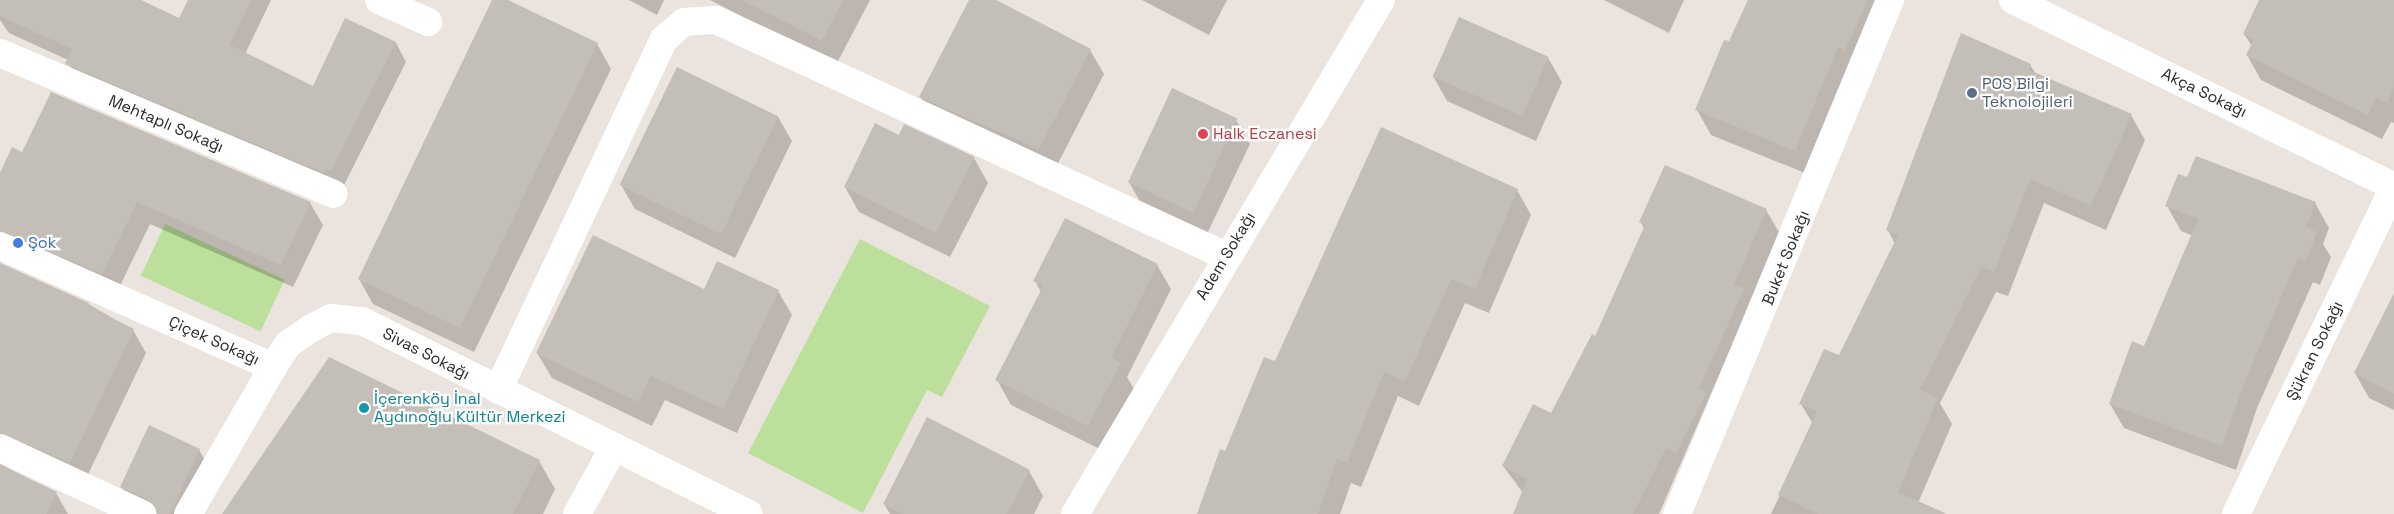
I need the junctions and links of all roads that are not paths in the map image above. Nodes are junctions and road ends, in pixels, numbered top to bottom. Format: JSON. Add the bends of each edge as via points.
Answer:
{"nodes":[{"id":1,"x":379,"y":0,"type":"edge"},
{"id":2,"x":1381,"y":0,"type":"edge"},
{"id":3,"x":1890,"y":0,"type":"edge"},
{"id":4,"x":2013,"y":0,"type":"edge"},
{"id":5,"x":428,"y":22,"type":"dead end"},
{"id":6,"x":0,"y":53,"type":"edge"},
{"id":7,"x":2394,"y":187,"type":"edge"},
{"id":8,"x":333,"y":194,"type":"dead end"},
{"id":9,"x":0,"y":246,"type":"edge"},
{"id":10,"x":1226,"y":256,"type":"junction"},
{"id":11,"x":273,"y":367,"type":"junction"},
{"id":12,"x":498,"y":390,"type":"junction"},
{"id":13,"x":614,"y":447,"type":"junction"},
{"id":14,"x":0,"y":448,"type":"edge"},
{"id":15,"x":142,"y":514,"type":"edge"},
{"id":16,"x":188,"y":514,"type":"edge"},
{"id":17,"x":577,"y":514,"type":"edge"},
{"id":18,"x":748,"y":514,"type":"edge"},
{"id":19,"x":1075,"y":514,"type":"edge"},
{"id":20,"x":1677,"y":514,"type":"edge"},
{"id":21,"x":2236,"y":514,"type":"edge"}],
"edges":[{"from":1,"to":5,"type":"street"},
{"from":2,"to":10,"type":"street","name":"Adem Sokağı"},
{"from":3,"to":20,"type":"street","name":"Buket Sokağı"},
{"from":4,"to":7,"type":"street","name":"Akça Sokağı"},
{"from":6,"to":8,"type":"street","name":"Mehtaplı Sokağı"},
{"from":7,"to":21,"type":"street","name":"Şükran Sokağı"},
{"from":9,"to":11,"type":"street","name":"Çiçek Sokağı"},
{"from":10,"to":12,"type":"street","via":[[716,20],[684,22],[664,39]]},
{"from":10,"to":19,"type":"street","name":"Adem Sokağı"},
{"from":11,"to":12,"type":"street","name":"Sivas Sokağı","via":[[288,344],[310,329],[332,318],[362,321]]},
{"from":11,"to":16,"type":"street","name":"Çiçek Sokağı"},
{"from":12,"to":13,"type":"street","name":"Sivas Sokağı"},
{"from":13,"to":17,"type":"street"},
{"from":13,"to":18,"type":"street","name":"Sivas Sokağı"},
{"from":14,"to":15,"type":"street"}]}
